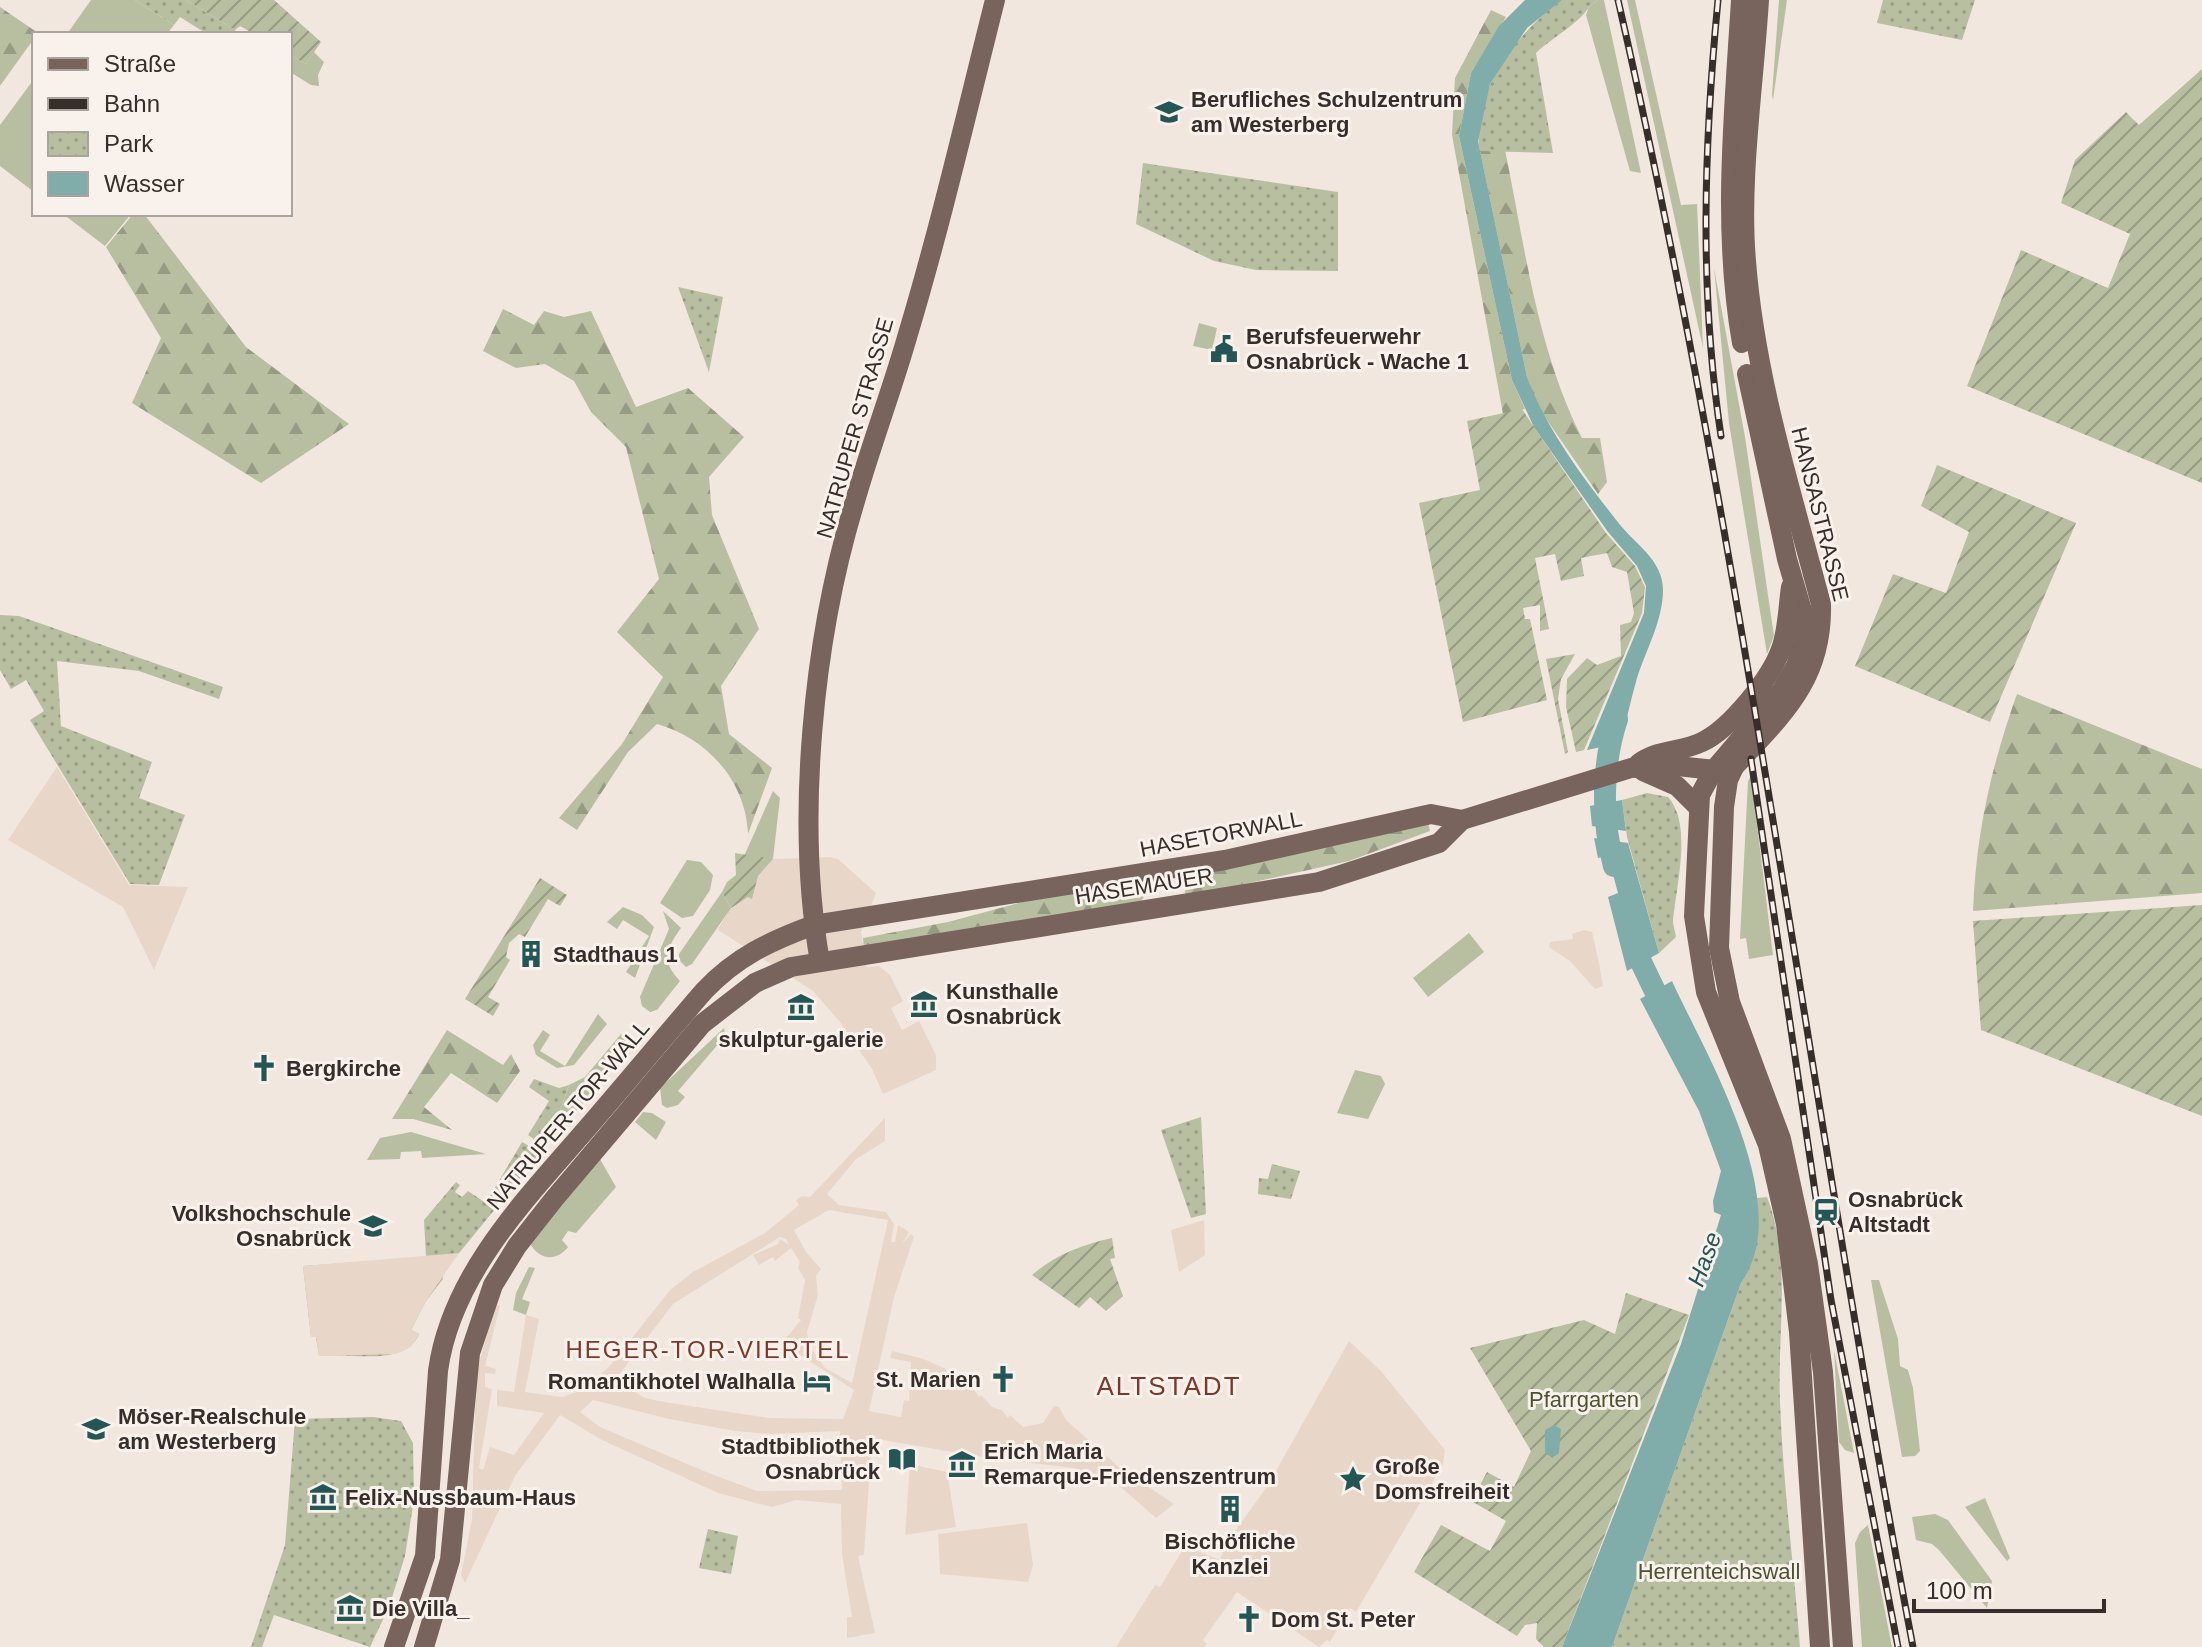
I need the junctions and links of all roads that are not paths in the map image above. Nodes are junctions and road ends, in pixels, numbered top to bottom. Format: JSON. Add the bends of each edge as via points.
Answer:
{"nodes":[{"id":1,"x":995,"y":0,"type":"edge"},
{"id":2,"x":1741,"y":0,"type":"edge"},
{"id":3,"x":1759,"y":0,"type":"edge"},
{"id":4,"x":1791,"y":578,"type":"junction"},
{"id":5,"x":1690,"y":746,"type":"junction"},
{"id":6,"x":1734,"y":767,"type":"junction"},
{"id":7,"x":1629,"y":769,"type":"junction"},
{"id":8,"x":1713,"y":771,"type":"junction"},
{"id":9,"x":1697,"y":806,"type":"junction"},
{"id":10,"x":1724,"y":807,"type":"junction"},
{"id":11,"x":1462,"y":820,"type":"junction"},
{"id":12,"x":814,"y":925,"type":"junction"},
{"id":13,"x":820,"y":962,"type":"junction"},
{"id":14,"x":394,"y":1647,"type":"edge"},
{"id":15,"x":424,"y":1647,"type":"edge"},
{"id":16,"x":1820,"y":1647,"type":"edge"},
{"id":17,"x":1843,"y":1647,"type":"edge"}],
"edges":[{"from":1,"to":12,"type":"main road","name":"NATRUPER STRASSE","via":[[909,330],[854,503],[825,636],[806,812]]},
{"from":2,"to":4,"type":"main road","name":"HANSASTRASSE","via":[[1730,242],[1747,371]]},
{"from":3,"to":6,"type":"main road","name":"HANSASTRASSE","via":[[1745,257],[1763,382],[1821,604],[1822,633],[1807,681]]},
{"from":4,"to":5,"type":"main road","name":"HANSASTRASSE","via":[[1782,648],[1769,673],[1723,727]]},
{"from":4,"to":8,"type":"main road","name":"HANSASTRASSE","via":[[1803,614],[1804,640],[1796,666]]},
{"from":5,"to":7,"type":"main road","name":"HASETORWALL","via":[[1653,753]]},
{"from":5,"to":8,"type":"main road","via":[[1704,754]]},
{"from":6,"to":8,"type":"main road"},
{"from":6,"to":10,"type":"main road"},
{"from":7,"to":8,"type":"main road","name":"HASETORWALL"},
{"from":7,"to":9,"type":"main road","via":[[1677,786]]},
{"from":7,"to":11,"type":"main road","name":"HASETORWALL"},
{"from":8,"to":9,"type":"main road","name":"HANSASTRASSE"},
{"from":8,"to":10,"type":"main road"},
{"from":9,"to":16,"type":"main road","via":[[1694,916],[1701,972],[1768,1145],[1788,1236]]},
{"from":10,"to":17,"type":"main road","via":[[1721,967],[1781,1139],[1808,1264],[1823,1372]]},
{"from":11,"to":12,"type":"main road","name":"HASETORWALL","via":[[1431,814],[1225,860]]},
{"from":11,"to":13,"type":"main road","name":"HASEMAUER","via":[[1439,843],[1319,882]]},
{"from":12,"to":13,"type":"main road","name":"NATRUPER STRASSE"},
{"from":12,"to":14,"type":"main road","name":"NATRUPER-TOR-WALL","via":[[751,950],[724,970],[523,1206],[459,1297],[441,1347],[425,1556]]},
{"from":13,"to":15,"type":"main road","name":"NATRUPER-TOR-WALL","via":[[778,971],[719,1008],[554,1199],[493,1285],[470,1353],[450,1560]]}]}
